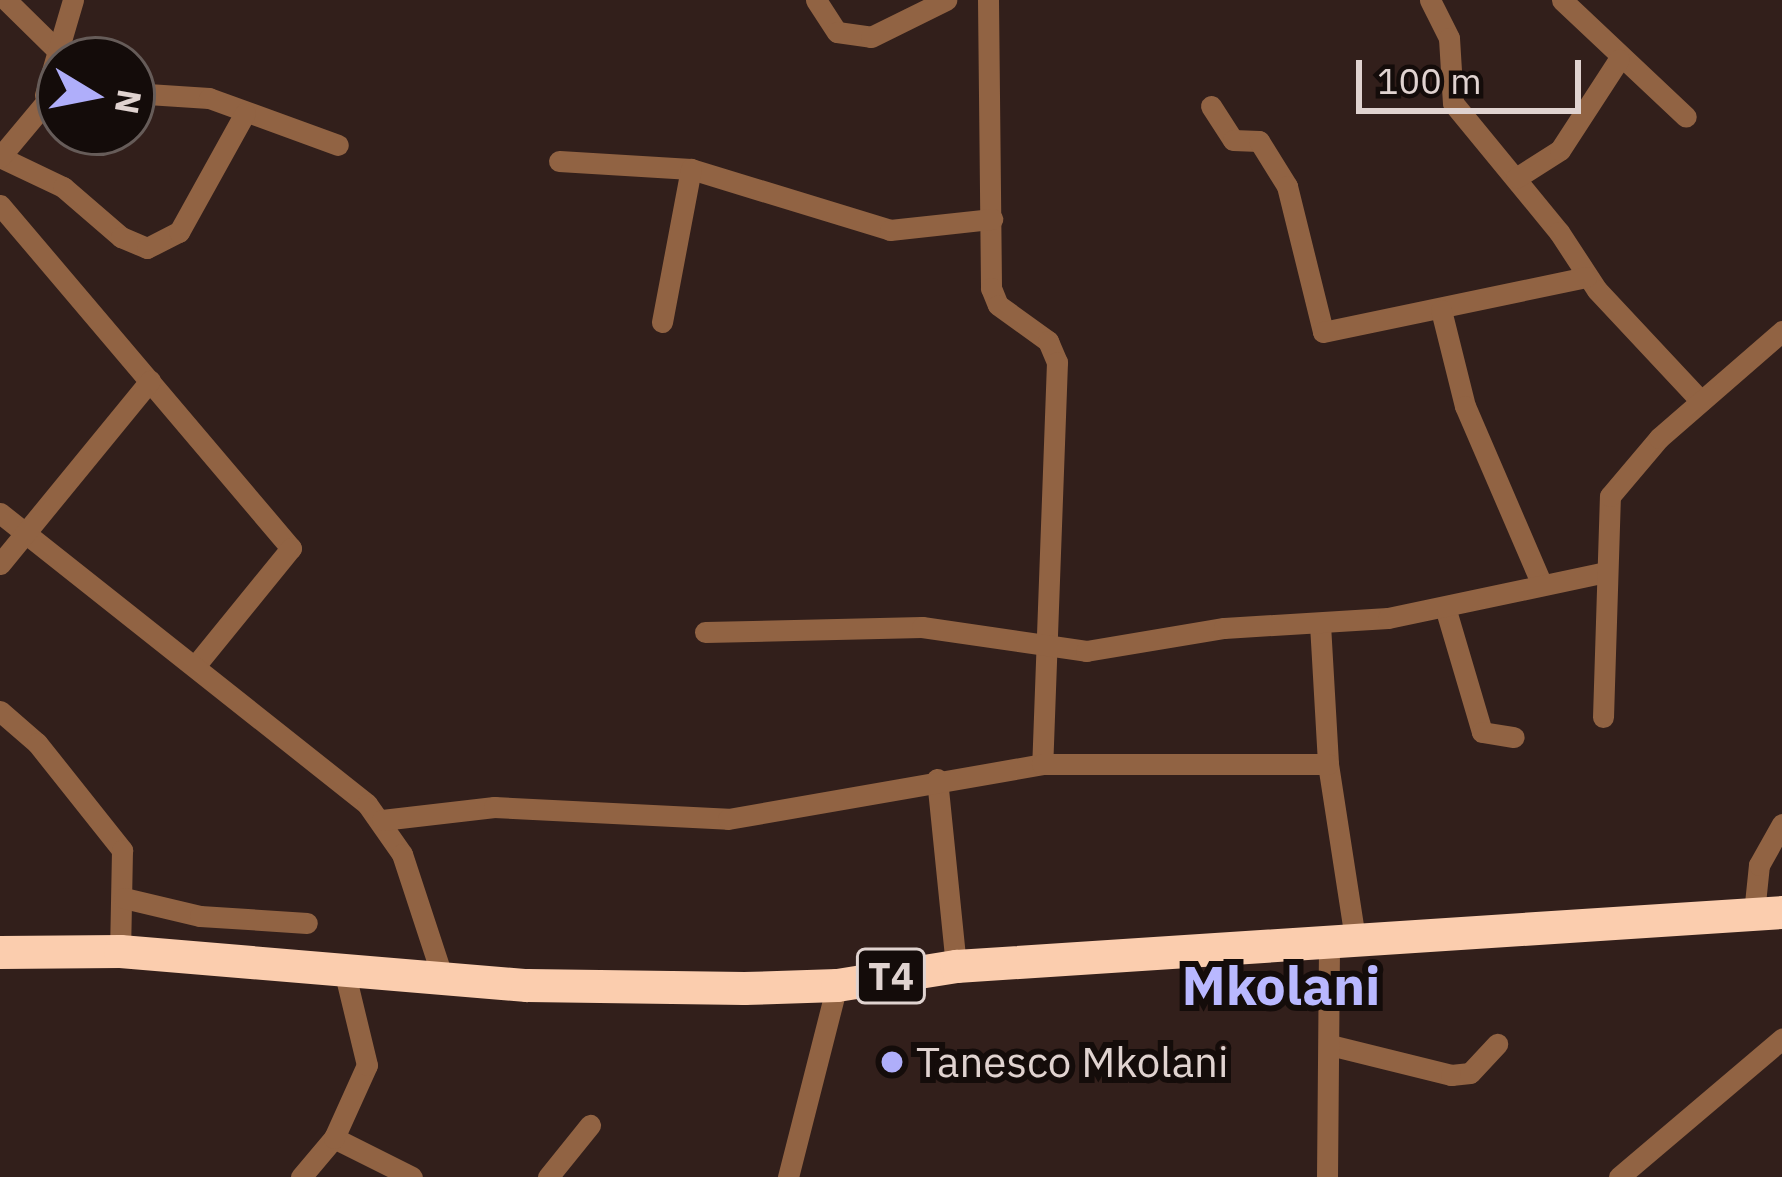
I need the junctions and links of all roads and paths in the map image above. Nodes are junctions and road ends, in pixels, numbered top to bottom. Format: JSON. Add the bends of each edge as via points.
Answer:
{"nodes":[{"id":1,"x":6,"y":0,"type":"edge"},
{"id":2,"x":73,"y":0,"type":"edge"},
{"id":3,"x":816,"y":0,"type":"edge"},
{"id":4,"x":946,"y":0,"type":"edge"},
{"id":5,"x":988,"y":0,"type":"edge"},
{"id":6,"x":1430,"y":0,"type":"edge"},
{"id":7,"x":1562,"y":0,"type":"edge"},
{"id":8,"x":43,"y":36,"type":"edge"},
{"id":9,"x":61,"y":36,"type":"edge"},
{"id":10,"x":1619,"y":59,"type":"junction"},
{"id":11,"x":156,"y":94,"type":"edge"},
{"id":12,"x":1211,"y":106,"type":"dead end"},
{"id":13,"x":36,"y":112,"type":"edge"},
{"id":14,"x":245,"y":113,"type":"junction"},
{"id":15,"x":1686,"y":117,"type":"dead end"},
{"id":16,"x":338,"y":146,"type":"dead end"},
{"id":17,"x":0,"y":157,"type":"edge"},
{"id":18,"x":559,"y":161,"type":"dead end"},
{"id":19,"x":691,"y":169,"type":"junction"},
{"id":20,"x":1516,"y":178,"type":"junction"},
{"id":21,"x":0,"y":205,"type":"edge"},
{"id":22,"x":992,"y":219,"type":"junction"},
{"id":23,"x":1586,"y":278,"type":"junction"},
{"id":24,"x":1441,"y":310,"type":"junction"},
{"id":25,"x":662,"y":322,"type":"dead end"},
{"id":26,"x":1775,"y":339,"type":"edge"},
{"id":27,"x":1782,"y":367,"type":"edge"},
{"id":28,"x":150,"y":381,"type":"junction"},
{"id":29,"x":1701,"y":401,"type":"junction"},
{"id":30,"x":0,"y":513,"type":"edge"},
{"id":31,"x":23,"y":533,"type":"junction"},
{"id":32,"x":0,"y":564,"type":"edge"},
{"id":33,"x":1602,"y":573,"type":"junction"},
{"id":34,"x":1540,"y":580,"type":"junction"},
{"id":35,"x":1445,"y":607,"type":"junction"},
{"id":36,"x":1320,"y":624,"type":"junction"},
{"id":37,"x":705,"y":632,"type":"dead end"},
{"id":38,"x":1042,"y":650,"type":"junction"},
{"id":39,"x":195,"y":666,"type":"junction"},
{"id":40,"x":0,"y":711,"type":"edge"},
{"id":41,"x":1603,"y":716,"type":"dead end"},
{"id":42,"x":1514,"y":736,"type":"dead end"},
{"id":43,"x":1042,"y":764,"type":"junction"},
{"id":44,"x":1328,"y":764,"type":"junction"},
{"id":45,"x":937,"y":779,"type":"junction"},
{"id":46,"x":382,"y":820,"type":"junction"},
{"id":47,"x":1782,"y":824,"type":"edge"},
{"id":48,"x":124,"y":898,"type":"junction"},
{"id":49,"x":1773,"y":917,"type":"edge"},
{"id":50,"x":308,"y":923,"type":"dead end"},
{"id":51,"x":1342,"y":946,"type":"junction"},
{"id":52,"x":120,"y":951,"type":"junction"},
{"id":53,"x":0,"y":952,"type":"edge"},
{"id":54,"x":956,"y":966,"type":"junction"},
{"id":55,"x":344,"y":970,"type":"junction"},
{"id":56,"x":443,"y":979,"type":"junction"},
{"id":57,"x":837,"y":985,"type":"junction"},
{"id":58,"x":1782,"y":1039,"type":"edge"},
{"id":59,"x":1497,"y":1044,"type":"dead end"},
{"id":60,"x":1330,"y":1045,"type":"junction"},
{"id":61,"x":590,"y":1125,"type":"dead end"},
{"id":62,"x":334,"y":1138,"type":"junction"},
{"id":63,"x":301,"y":1177,"type":"edge"},
{"id":64,"x":412,"y":1177,"type":"edge"},
{"id":65,"x":548,"y":1177,"type":"edge"},
{"id":66,"x":788,"y":1177,"type":"edge"},
{"id":67,"x":1327,"y":1177,"type":"edge"},
{"id":68,"x":1618,"y":1177,"type":"edge"}],
"edges":[{"from":1,"to":8,"type":"street"},
{"from":2,"to":9,"type":"street"},
{"from":3,"to":4,"type":"street","via":[[837,32],[871,37]]},
{"from":5,"to":22,"type":"street"},
{"from":6,"to":20,"type":"street","via":[[1449,38],[1450,99]]},
{"from":7,"to":10,"type":"street"},
{"from":10,"to":15,"type":"street"},
{"from":10,"to":20,"type":"street","via":[[1560,150]]},
{"from":11,"to":14,"type":"street","via":[[197,95]]},
{"from":12,"to":24,"type":"street","via":[[1233,140],[1259,141],[1287,187],[1323,332]]},
{"from":13,"to":17,"type":"street"},
{"from":14,"to":16,"type":"street"},
{"from":14,"to":17,"type":"street","via":[[179,232],[147,248],[121,237],[63,188]]},
{"from":18,"to":19,"type":"street"},
{"from":19,"to":22,"type":"street","via":[[890,230]]},
{"from":19,"to":25,"type":"street"},
{"from":20,"to":23,"type":"street"},
{"from":21,"to":28,"type":"street"},
{"from":22,"to":38,"type":"street","via":[[998,305],[1048,341],[1057,362],[1059,464]]},
{"from":23,"to":24,"type":"street"},
{"from":23,"to":29,"type":"street"},
{"from":24,"to":34,"type":"street","via":[[1465,406]]},
{"from":26,"to":27,"type":"street"},
{"from":26,"to":29,"type":"street"},
{"from":28,"to":31,"type":"street"},
{"from":28,"to":39,"type":"street","via":[[291,548]]},
{"from":29,"to":33,"type":"street","via":[[1619,478]]},
{"from":30,"to":31,"type":"street"},
{"from":31,"to":32,"type":"street"},
{"from":31,"to":39,"type":"street"},
{"from":33,"to":34,"type":"street"},
{"from":33,"to":41,"type":"street"},
{"from":34,"to":35,"type":"street"},
{"from":35,"to":36,"type":"street"},
{"from":35,"to":42,"type":"street","via":[[1481,732]]},
{"from":36,"to":38,"type":"street"},
{"from":36,"to":44,"type":"street"},
{"from":37,"to":38,"type":"street","via":[[922,627]]},
{"from":38,"to":43,"type":"street"},
{"from":39,"to":46,"type":"street"},
{"from":40,"to":48,"type":"street","via":[[38,743],[117,841]]},
{"from":43,"to":44,"type":"street"},
{"from":43,"to":45,"type":"street"},
{"from":44,"to":51,"type":"street"},
{"from":45,"to":46,"type":"street","via":[[728,819],[494,807]]},
{"from":45,"to":54,"type":"street"},
{"from":46,"to":56,"type":"street","via":[[402,854]]},
{"from":47,"to":49,"type":"street","via":[[1759,865]]},
{"from":48,"to":50,"type":"street","via":[[200,916]]},
{"from":48,"to":52,"type":"street"},
{"from":49,"to":51,"type":"highway","number":"T4"},
{"from":51,"to":54,"type":"highway","number":"T4"},
{"from":51,"to":60,"type":"street"},
{"from":52,"to":53,"type":"highway","number":"T4"},
{"from":52,"to":55,"type":"highway","number":"T4"},
{"from":54,"to":57,"type":"highway","number":"T4"},
{"from":55,"to":56,"type":"highway","number":"T4"},
{"from":55,"to":62,"type":"street","via":[[367,1065]]},
{"from":56,"to":57,"type":"highway","number":"T4","via":[[643,990]]},
{"from":57,"to":66,"type":"street"},
{"from":58,"to":68,"type":"street"},
{"from":59,"to":60,"type":"street","via":[[1470,1073],[1451,1076]]},
{"from":60,"to":67,"type":"street"},
{"from":61,"to":65,"type":"street"},
{"from":62,"to":63,"type":"street"},
{"from":62,"to":64,"type":"street"}]}
